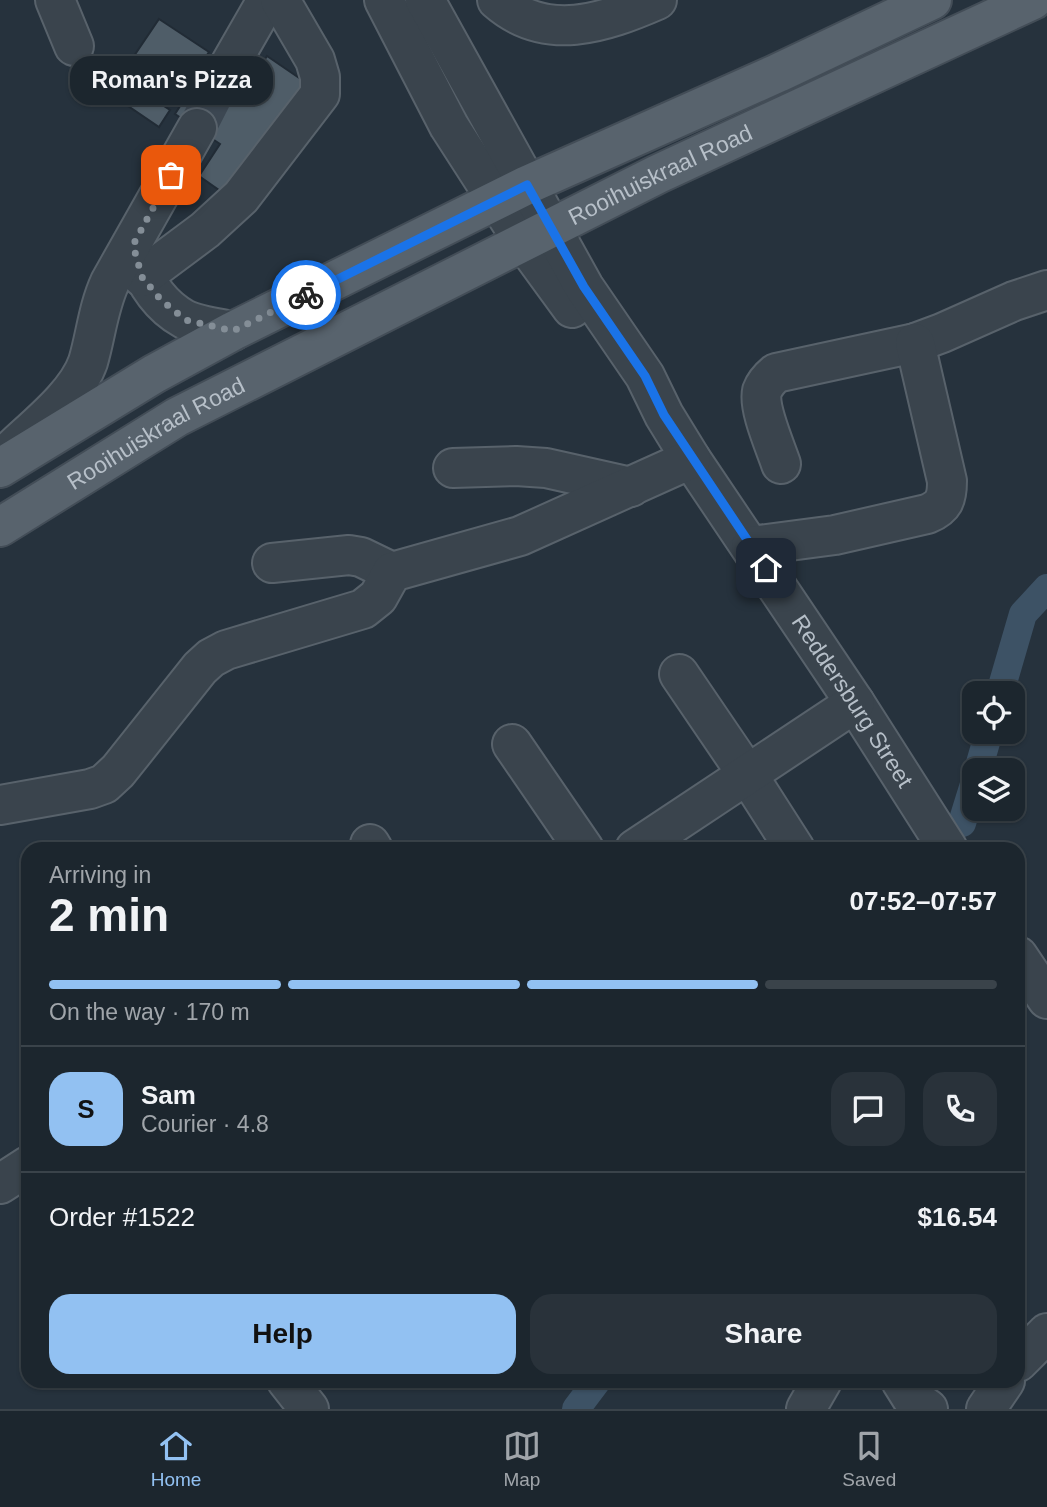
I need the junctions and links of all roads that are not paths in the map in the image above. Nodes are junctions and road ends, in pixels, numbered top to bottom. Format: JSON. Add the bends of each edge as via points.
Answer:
{"nodes":[{"id":1,"x":55,"y":0,"type":"edge"},
{"id":2,"x":267,"y":0,"type":"edge"},
{"id":3,"x":280,"y":0,"type":"edge"},
{"id":4,"x":384,"y":0,"type":"edge"},
{"id":5,"x":425,"y":0,"type":"edge"},
{"id":6,"x":497,"y":0,"type":"edge"},
{"id":7,"x":657,"y":0,"type":"edge"},
{"id":8,"x":932,"y":0,"type":"edge"},
{"id":9,"x":1033,"y":0,"type":"edge"},
{"id":10,"x":74,"y":46,"type":"dead end"},
{"id":11,"x":224,"y":75,"type":"tunnel mouth"},
{"id":12,"x":197,"y":128,"type":"tunnel mouth"},
{"id":13,"x":512,"y":194,"type":"junction"},
{"id":14,"x":537,"y":234,"type":"junction"},
{"id":15,"x":137,"y":261,"type":"junction"},
{"id":16,"x":1047,"y":290,"type":"edge"},
{"id":17,"x":233,"y":331,"type":"junction"},
{"id":18,"x":915,"y":343,"type":"junction"},
{"id":19,"x":691,"y":459,"type":"junction"},
{"id":20,"x":0,"y":461,"type":"edge"},
{"id":21,"x":780,"y":464,"type":"dead end"},
{"id":22,"x":0,"y":468,"type":"edge"},
{"id":23,"x":453,"y":468,"type":"dead end"},
{"id":24,"x":631,"y":487,"type":"junction"},
{"id":25,"x":0,"y":527,"type":"edge"},
{"id":26,"x":751,"y":546,"type":"junction"},
{"id":27,"x":271,"y":563,"type":"dead end"},
{"id":28,"x":392,"y":572,"type":"junction"},
{"id":29,"x":679,"y":674,"type":"dead end"},
{"id":30,"x":855,"y":703,"type":"junction"},
{"id":31,"x":512,"y":744,"type":"dead end"},
{"id":32,"x":747,"y":774,"type":"junction"},
{"id":33,"x":0,"y":805,"type":"edge"},
{"id":34,"x":579,"y":842,"type":"edge"},
{"id":35,"x":645,"y":842,"type":"edge"},
{"id":36,"x":791,"y":842,"type":"edge"},
{"id":37,"x":943,"y":842,"type":"edge"},
{"id":38,"x":1025,"y":966,"type":"edge"},
{"id":39,"x":1047,"y":999,"type":"edge"},
{"id":40,"x":21,"y":1170,"type":"edge"},
{"id":41,"x":0,"y":1184,"type":"edge"},
{"id":42,"x":1047,"y":1333,"type":"edge"},
{"id":43,"x":1025,"y":1355,"type":"edge"},
{"id":44,"x":292,"y":1388,"type":"edge"},
{"id":45,"x":818,"y":1388,"type":"edge"},
{"id":46,"x":906,"y":1388,"type":"edge"},
{"id":47,"x":1000,"y":1388,"type":"edge"},
{"id":48,"x":309,"y":1409,"type":"edge"},
{"id":49,"x":806,"y":1409,"type":"edge"},
{"id":50,"x":928,"y":1409,"type":"edge"},
{"id":51,"x":986,"y":1409,"type":"edge"}],
"edges":[{"from":1,"to":10,"type":"street"},
{"from":2,"to":11,"type":"street"},
{"from":3,"to":15,"type":"street","via":[[315,60],[320,94],[241,198],[205,230]]},
{"from":4,"to":13,"type":"street","name":"Reddersburg Street","via":[[449,126]]},
{"from":5,"to":13,"type":"street","name":"Reddersburg Street"},
{"from":6,"to":7,"type":"street","via":[[532,21],[557,26],[624,15]]},
{"from":8,"to":13,"type":"main road","name":"Rooihuiskraal Road"},
{"from":9,"to":14,"type":"main road","name":"Rooihuiskraal Road"},
{"from":12,"to":15,"type":"street"},
{"from":13,"to":14,"type":"street","name":"Reddersburg Street"},
{"from":13,"to":17,"type":"main road","name":"Rooihuiskraal Road"},
{"from":14,"to":19,"type":"street","name":"Reddersburg Street","via":[[584,287],[645,376]]},
{"from":14,"to":25,"type":"main road","name":"Rooihuiskraal Road","via":[[177,417]]},
{"from":15,"to":17,"type":"street","via":[[161,300],[186,320]]},
{"from":15,"to":20,"type":"street","via":[[110,282],[82,376]]},
{"from":16,"to":18,"type":"street"},
{"from":17,"to":22,"type":"main road","name":"Rooihuiskraal Road"},
{"from":18,"to":21,"type":"street","via":[[785,370],[767,381],[761,401]]},
{"from":18,"to":26,"type":"street","via":[[947,481],[947,497],[940,508],[835,535]]},
{"from":19,"to":24,"type":"street"},
{"from":19,"to":26,"type":"street","name":"Reddersburg Street"},
{"from":23,"to":24,"type":"street","via":[[546,468]]},
{"from":24,"to":28,"type":"street","via":[[520,536]]},
{"from":26,"to":30,"type":"street","name":"Reddersburg Street"},
{"from":27,"to":28,"type":"street","via":[[349,555]]},
{"from":28,"to":33,"type":"street","via":[[378,597],[363,609],[241,644],[211,658],[104,784]]},
{"from":29,"to":32,"type":"street"},
{"from":30,"to":32,"type":"street"},
{"from":30,"to":37,"type":"street","name":"Reddersburg Street"},
{"from":31,"to":34,"type":"street"},
{"from":32,"to":35,"type":"street"},
{"from":32,"to":36,"type":"street"},
{"from":38,"to":39,"type":"street"},
{"from":40,"to":41,"type":"street"},
{"from":42,"to":43,"type":"street"},
{"from":44,"to":48,"type":"street"},
{"from":45,"to":49,"type":"street"},
{"from":46,"to":50,"type":"street"},
{"from":47,"to":51,"type":"street"}]}
